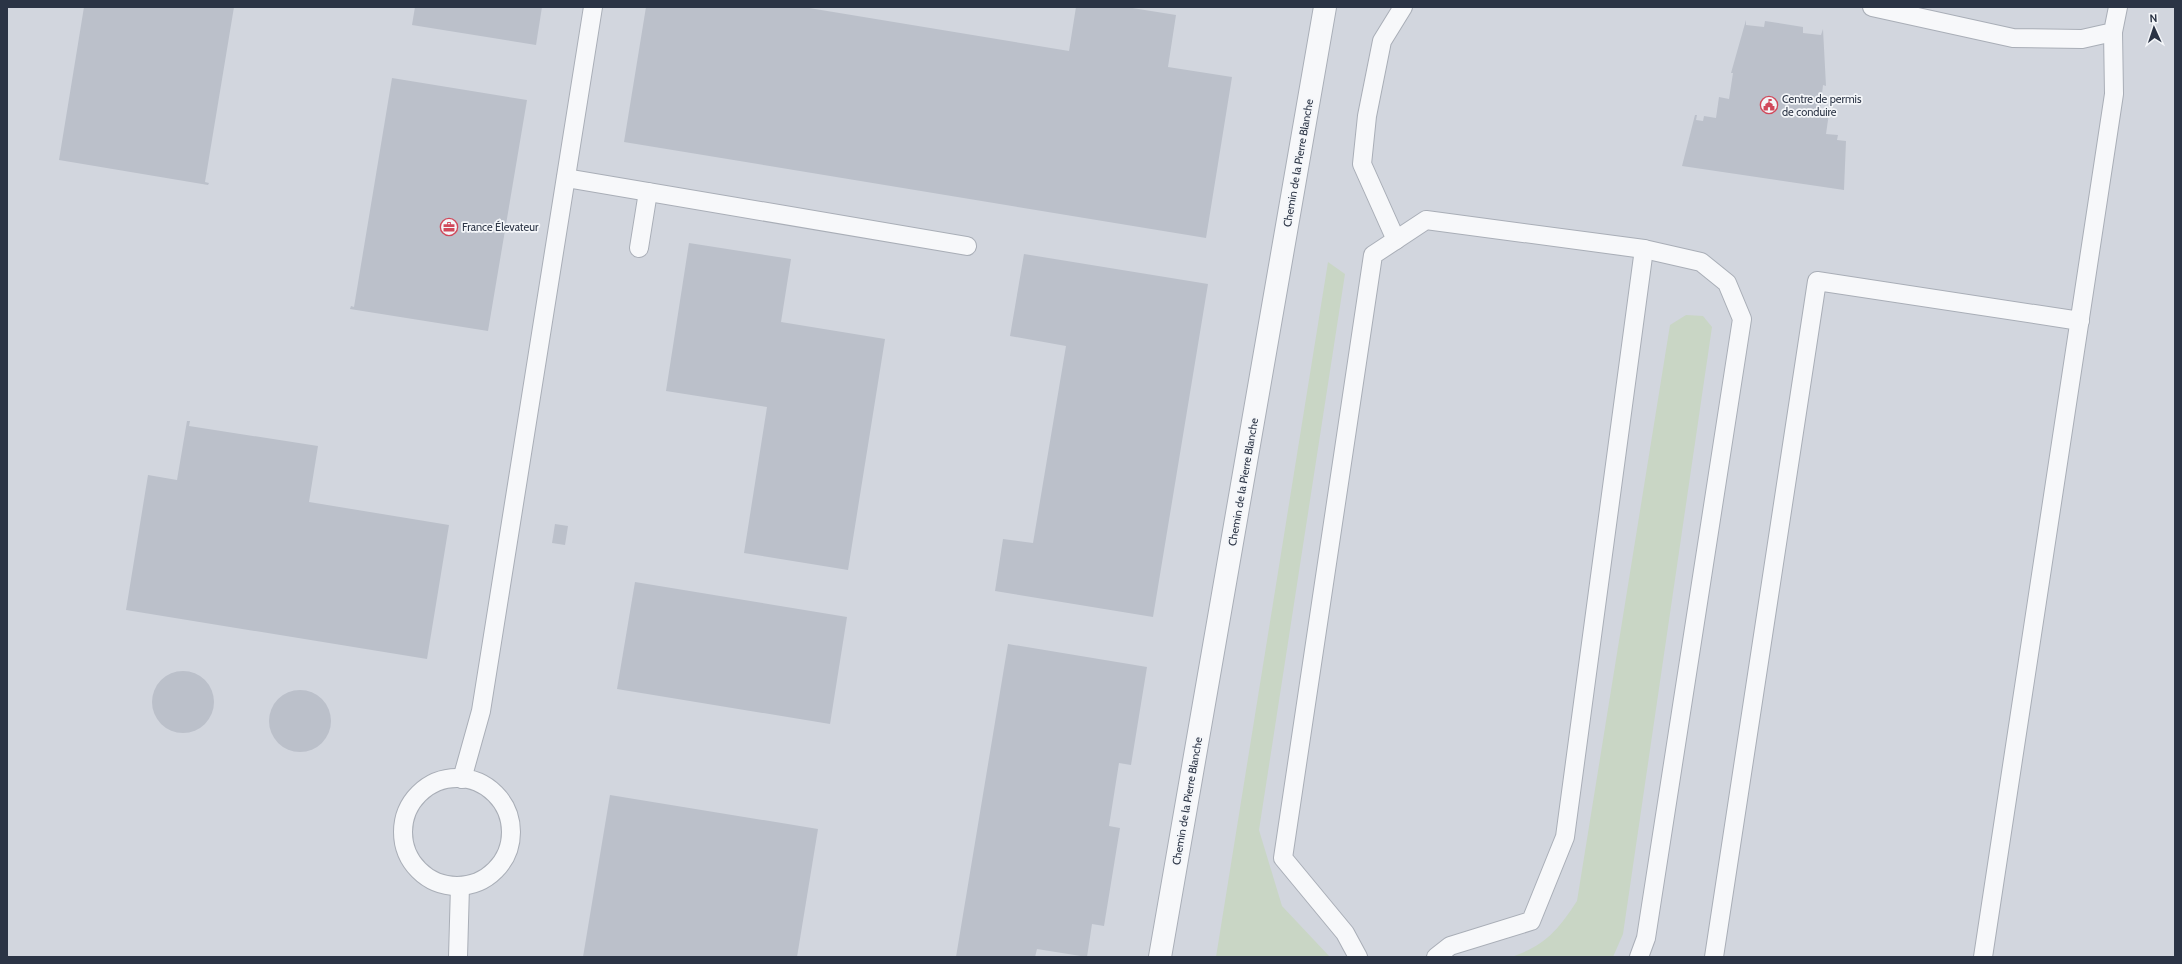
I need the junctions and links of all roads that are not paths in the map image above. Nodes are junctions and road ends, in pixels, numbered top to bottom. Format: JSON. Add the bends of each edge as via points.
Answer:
{"nodes":[{"id":1,"x":593,"y":7,"type":"edge"},
{"id":2,"x":1325,"y":7,"type":"edge"},
{"id":3,"x":1403,"y":7,"type":"edge"},
{"id":4,"x":1872,"y":7,"type":"edge"},
{"id":5,"x":2118,"y":7,"type":"edge"},
{"id":6,"x":2113,"y":32,"type":"junction"},
{"id":7,"x":566,"y":178,"type":"junction"},
{"id":8,"x":648,"y":192,"type":"junction"},
{"id":9,"x":1396,"y":240,"type":"junction"},
{"id":10,"x":967,"y":246,"type":"dead end"},
{"id":11,"x":639,"y":248,"type":"dead end"},
{"id":12,"x":1644,"y":249,"type":"junction"},
{"id":13,"x":2080,"y":321,"type":"junction"},
{"id":14,"x":462,"y":779,"type":"junction"},
{"id":15,"x":460,"y":886,"type":"junction"},
{"id":16,"x":458,"y":957,"type":"edge"},
{"id":17,"x":1160,"y":957,"type":"edge"},
{"id":18,"x":1358,"y":957,"type":"edge"},
{"id":19,"x":1436,"y":957,"type":"edge"},
{"id":20,"x":1640,"y":957,"type":"edge"},
{"id":21,"x":1714,"y":957,"type":"edge"},
{"id":22,"x":1983,"y":957,"type":"edge"}],
"edges":[{"from":1,"to":7,"type":"lane"},
{"from":2,"to":17,"type":"street","name":"Chemin de la Pierre Blanche"},
{"from":3,"to":9,"type":"lane","via":[[1382,42],[1367,116],[1362,164]]},
{"from":4,"to":6,"type":"lane","via":[[2013,38],[2082,39]]},
{"from":5,"to":6,"type":"lane"},
{"from":6,"to":13,"type":"lane","via":[[2114,94]]},
{"from":7,"to":8,"type":"lane"},
{"from":7,"to":14,"type":"lane","via":[[481,711]]},
{"from":8,"to":10,"type":"lane"},
{"from":8,"to":11,"type":"lane"},
{"from":9,"to":12,"type":"lane","via":[[1426,220]]},
{"from":9,"to":18,"type":"lane","via":[[1373,255],[1283,858],[1345,933]]},
{"from":12,"to":19,"type":"lane","via":[[1565,838],[1531,921],[1450,946]]},
{"from":12,"to":20,"type":"lane","via":[[1701,262],[1727,283],[1742,319],[1648,930]]},
{"from":13,"to":21,"type":"lane","via":[[1817,281]]},
{"from":13,"to":22,"type":"lane"},
{"from":14,"to":15,"type":"lane","via":[[479,783],[493,792],[504,806],[510,822],[511,838],[505,856],[494,871],[478,882]]},
{"from":14,"to":15,"type":"lane","via":[[430,785],[416,796],[407,810],[403,826],[404,845],[411,862],[424,876],[441,884]]},
{"from":15,"to":16,"type":"lane"}]}
